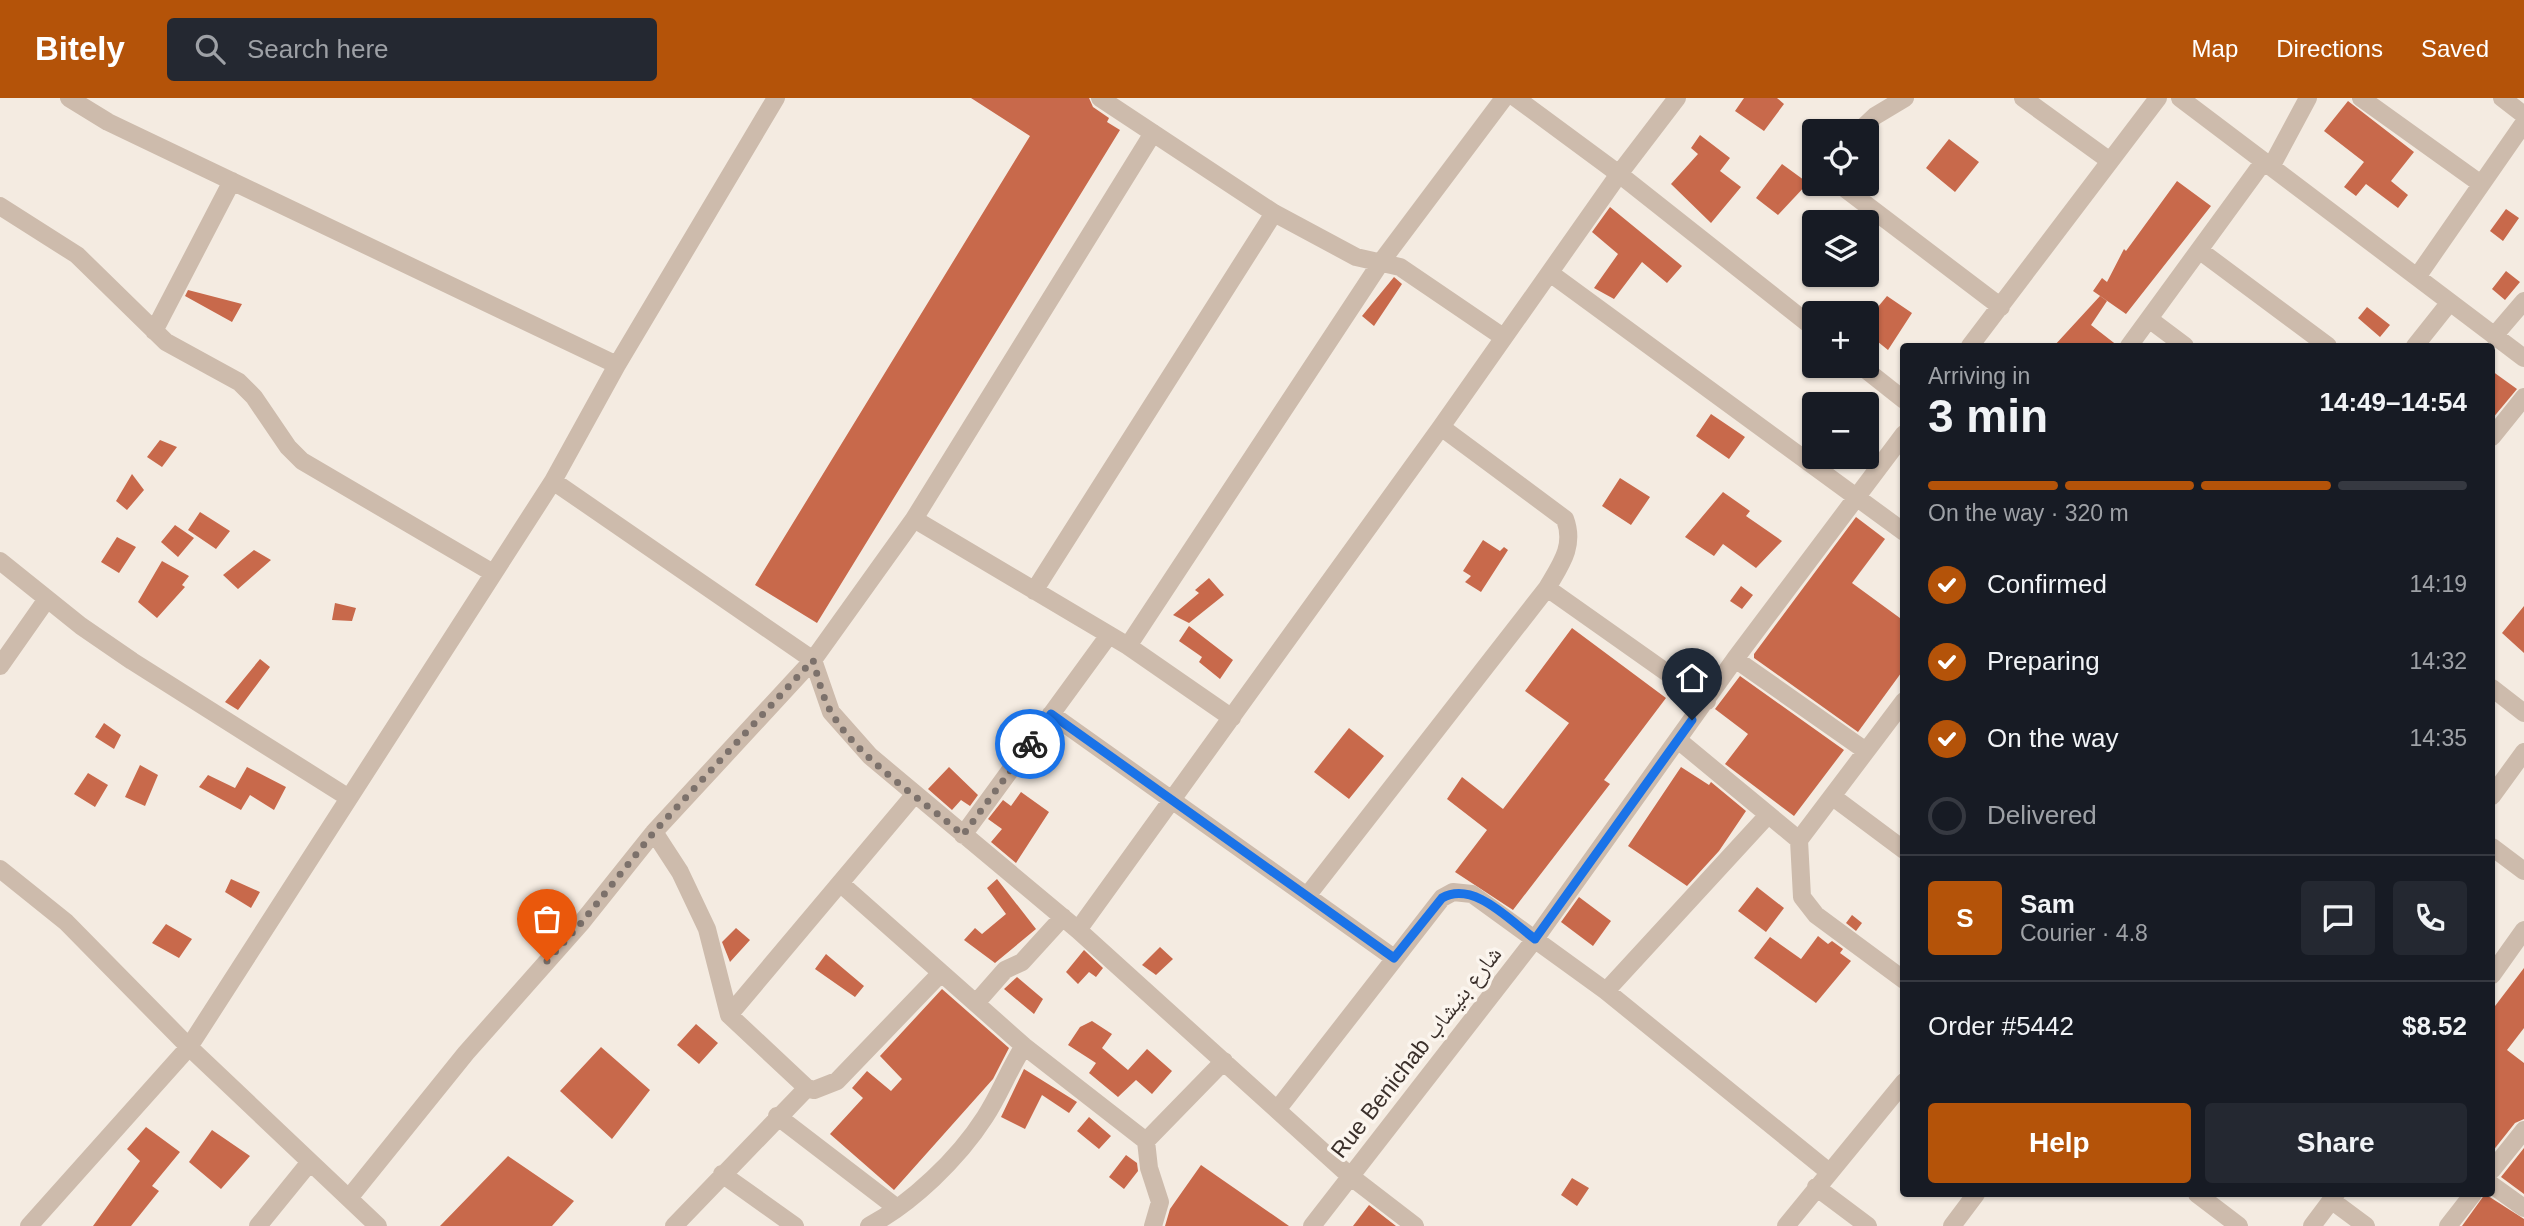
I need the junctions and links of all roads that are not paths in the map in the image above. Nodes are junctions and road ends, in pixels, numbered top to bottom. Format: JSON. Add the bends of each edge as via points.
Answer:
{"nodes":[{"id":1,"x":69,"y":98,"type":"edge"},
{"id":2,"x":776,"y":98,"type":"edge"},
{"id":3,"x":1100,"y":98,"type":"edge"},
{"id":4,"x":1504,"y":98,"type":"edge"},
{"id":5,"x":1516,"y":98,"type":"edge"},
{"id":6,"x":1677,"y":98,"type":"edge"},
{"id":7,"x":1905,"y":98,"type":"edge"},
{"id":8,"x":2023,"y":98,"type":"edge"},
{"id":9,"x":2158,"y":98,"type":"edge"},
{"id":10,"x":2180,"y":98,"type":"edge"},
{"id":11,"x":2308,"y":98,"type":"edge"},
{"id":12,"x":2361,"y":98,"type":"edge"},
{"id":13,"x":2502,"y":98,"type":"edge"},
{"id":14,"x":2524,"y":115,"type":"edge"},
{"id":15,"x":1872,"y":119,"type":"edge"},
{"id":16,"x":2524,"y":123,"type":"edge"},
{"id":17,"x":1153,"y":133,"type":"junction"},
{"id":18,"x":2110,"y":161,"type":"junction"},
{"id":19,"x":2267,"y":164,"type":"junction"},
{"id":20,"x":1619,"y":174,"type":"junction"},
{"id":21,"x":232,"y":181,"type":"junction"},
{"id":22,"x":2481,"y":184,"type":"junction"},
{"id":23,"x":1855,"y":196,"type":"edge"},
{"id":24,"x":0,"y":206,"type":"edge"},
{"id":25,"x":1274,"y":213,"type":"junction"},
{"id":26,"x":2199,"y":250,"type":"junction"},
{"id":27,"x":1381,"y":262,"type":"junction"},
{"id":28,"x":1550,"y":273,"type":"junction"},
{"id":29,"x":2417,"y":277,"type":"junction"},
{"id":30,"x":2524,"y":301,"type":"edge"},
{"id":31,"x":2449,"y":302,"type":"junction"},
{"id":32,"x":2001,"y":307,"type":"junction"},
{"id":33,"x":1802,"y":319,"type":"edge"},
{"id":34,"x":2149,"y":319,"type":"junction"},
{"id":35,"x":154,"y":331,"type":"junction"},
{"id":36,"x":2494,"y":336,"type":"junction"},
{"id":37,"x":1503,"y":337,"type":"junction"},
{"id":38,"x":1972,"y":343,"type":"edge"},
{"id":39,"x":2131,"y":343,"type":"edge"},
{"id":40,"x":2181,"y":343,"type":"edge"},
{"id":41,"x":2324,"y":343,"type":"edge"},
{"id":42,"x":2418,"y":343,"type":"edge"},
{"id":43,"x":2524,"y":358,"type":"edge"},
{"id":44,"x":617,"y":365,"type":"junction"},
{"id":45,"x":1876,"y":378,"type":"edge"},
{"id":46,"x":1900,"y":397,"type":"edge"},
{"id":47,"x":2524,"y":397,"type":"edge"},
{"id":48,"x":1441,"y":427,"type":"junction"},
{"id":49,"x":2495,"y":434,"type":"edge"},
{"id":50,"x":1900,"y":439,"type":"edge"},
{"id":51,"x":552,"y":481,"type":"junction"},
{"id":52,"x":1856,"y":498,"type":"junction"},
{"id":53,"x":914,"y":519,"type":"junction"},
{"id":54,"x":1900,"y":529,"type":"edge"},
{"id":55,"x":0,"y":561,"type":"edge"},
{"id":56,"x":493,"y":573,"type":"junction"},
{"id":57,"x":1547,"y":588,"type":"junction"},
{"id":58,"x":1034,"y":591,"type":"junction"},
{"id":59,"x":47,"y":599,"type":"junction"},
{"id":60,"x":1109,"y":635,"type":"junction"},
{"id":61,"x":1128,"y":646,"type":"junction"},
{"id":62,"x":1735,"y":659,"type":"junction"},
{"id":63,"x":813,"y":660,"type":"junction"},
{"id":64,"x":0,"y":666,"type":"edge"},
{"id":65,"x":2495,"y":690,"type":"edge"},
{"id":66,"x":1707,"y":701,"type":"junction"},
{"id":67,"x":1900,"y":706,"type":"edge"},
{"id":68,"x":2524,"y":713,"type":"edge"},
{"id":69,"x":1051,"y":714,"type":"junction"},
{"id":70,"x":1232,"y":718,"type":"junction"},
{"id":71,"x":1678,"y":740,"type":"junction"},
{"id":72,"x":1866,"y":751,"type":"junction"},
{"id":73,"x":2524,"y":752,"type":"edge"},
{"id":74,"x":2495,"y":792,"type":"edge"},
{"id":75,"x":915,"y":794,"type":"junction"},
{"id":76,"x":1832,"y":797,"type":"junction"},
{"id":77,"x":349,"y":798,"type":"junction"},
{"id":78,"x":1174,"y":799,"type":"junction"},
{"id":79,"x":1768,"y":815,"type":"junction"},
{"id":80,"x":654,"y":832,"type":"junction"},
{"id":81,"x":963,"y":835,"type":"junction"},
{"id":82,"x":1799,"y":840,"type":"junction"},
{"id":83,"x":1900,"y":847,"type":"edge"},
{"id":84,"x":2495,"y":849,"type":"edge"},
{"id":85,"x":0,"y":869,"type":"edge"},
{"id":86,"x":2524,"y":871,"type":"edge"},
{"id":87,"x":840,"y":883,"type":"junction"},
{"id":88,"x":1307,"y":896,"type":"junction"},
{"id":89,"x":1063,"y":917,"type":"junction"},
{"id":90,"x":1078,"y":930,"type":"junction"},
{"id":91,"x":2524,"y":930,"type":"edge"},
{"id":92,"x":1535,"y":939,"type":"junction"},
{"id":93,"x":1394,"y":958,"type":"junction"},
{"id":94,"x":2495,"y":971,"type":"edge"},
{"id":95,"x":940,"y":974,"type":"junction"},
{"id":96,"x":1900,"y":977,"type":"edge"},
{"id":97,"x":1606,"y":991,"type":"junction"},
{"id":98,"x":976,"y":1003,"type":"junction"},
{"id":99,"x":729,"y":1015,"type":"junction"},
{"id":100,"x":1024,"y":1046,"type":"junction"},
{"id":101,"x":189,"y":1047,"type":"junction"},
{"id":102,"x":1224,"y":1061,"type":"junction"},
{"id":103,"x":1900,"y":1087,"type":"edge"},
{"id":104,"x":807,"y":1088,"type":"junction"},
{"id":105,"x":1277,"y":1110,"type":"junction"},
{"id":106,"x":777,"y":1116,"type":"junction"},
{"id":107,"x":2524,"y":1130,"type":"edge"},
{"id":108,"x":1146,"y":1141,"type":"junction"},
{"id":109,"x":310,"y":1162,"type":"junction"},
{"id":110,"x":2495,"y":1166,"type":"edge"},
{"id":111,"x":1829,"y":1172,"type":"junction"},
{"id":112,"x":722,"y":1174,"type":"junction"},
{"id":113,"x":1350,"y":1176,"type":"junction"},
{"id":114,"x":1816,"y":1187,"type":"junction"},
{"id":115,"x":2495,"y":1187,"type":"edge"},
{"id":116,"x":1974,"y":1197,"type":"edge"},
{"id":117,"x":2201,"y":1197,"type":"edge"},
{"id":118,"x":2334,"y":1197,"type":"edge"},
{"id":119,"x":2471,"y":1197,"type":"edge"},
{"id":120,"x":349,"y":1198,"type":"junction"},
{"id":121,"x":897,"y":1208,"type":"junction"},
{"id":122,"x":2524,"y":1208,"type":"edge"},
{"id":123,"x":29,"y":1226,"type":"edge"},
{"id":124,"x":258,"y":1226,"type":"edge"},
{"id":125,"x":378,"y":1226,"type":"edge"},
{"id":126,"x":674,"y":1226,"type":"edge"},
{"id":127,"x":795,"y":1226,"type":"edge"},
{"id":128,"x":869,"y":1226,"type":"edge"},
{"id":129,"x":1153,"y":1226,"type":"edge"},
{"id":130,"x":1312,"y":1226,"type":"edge"},
{"id":131,"x":1415,"y":1226,"type":"edge"},
{"id":132,"x":1786,"y":1226,"type":"edge"},
{"id":133,"x":1868,"y":1226,"type":"edge"},
{"id":134,"x":1952,"y":1226,"type":"edge"},
{"id":135,"x":2239,"y":1226,"type":"edge"},
{"id":136,"x":2312,"y":1226,"type":"edge"},
{"id":137,"x":2366,"y":1226,"type":"edge"},
{"id":138,"x":2448,"y":1226,"type":"edge"}],
"edges":[{"from":1,"to":21,"type":"street","via":[[108,122]]},
{"from":2,"to":44,"type":"street"},
{"from":3,"to":17,"type":"street"},
{"from":4,"to":27,"type":"street"},
{"from":5,"to":20,"type":"street"},
{"from":6,"to":20,"type":"street"},
{"from":7,"to":15,"type":"street"},
{"from":8,"to":18,"type":"street"},
{"from":9,"to":18,"type":"street"},
{"from":10,"to":19,"type":"street"},
{"from":11,"to":19,"type":"street"},
{"from":12,"to":22,"type":"street"},
{"from":13,"to":14,"type":"street"},
{"from":16,"to":22,"type":"street"},
{"from":17,"to":25,"type":"street"},
{"from":17,"to":53,"type":"street"},
{"from":18,"to":32,"type":"street"},
{"from":19,"to":26,"type":"street"},
{"from":19,"to":29,"type":"street"},
{"from":20,"to":28,"type":"street"},
{"from":20,"to":33,"type":"street"},
{"from":21,"to":35,"type":"street"},
{"from":21,"to":44,"type":"street"},
{"from":22,"to":29,"type":"street"},
{"from":23,"to":32,"type":"street"},
{"from":24,"to":35,"type":"street","via":[[77,255]]},
{"from":25,"to":27,"type":"street","via":[[1356,257]]},
{"from":25,"to":58,"type":"street"},
{"from":26,"to":34,"type":"street"},
{"from":26,"to":41,"type":"street"},
{"from":27,"to":37,"type":"street","via":[[1411,273]]},
{"from":27,"to":61,"type":"street"},
{"from":28,"to":37,"type":"street"},
{"from":28,"to":52,"type":"street"},
{"from":29,"to":31,"type":"street"},
{"from":30,"to":36,"type":"street"},
{"from":31,"to":36,"type":"street"},
{"from":31,"to":42,"type":"street"},
{"from":32,"to":38,"type":"street"},
{"from":34,"to":39,"type":"street"},
{"from":34,"to":40,"type":"street"},
{"from":35,"to":56,"type":"street","via":[[239,382],[302,461]]},
{"from":36,"to":43,"type":"street"},
{"from":37,"to":48,"type":"street"},
{"from":44,"to":51,"type":"street"},
{"from":45,"to":46,"type":"street"},
{"from":47,"to":49,"type":"street"},
{"from":48,"to":57,"type":"street","via":[[1565,519],[1569,547]]},
{"from":48,"to":70,"type":"street"},
{"from":50,"to":52,"type":"street","name":"Rue Benichab شارع بنيشاب"},
{"from":51,"to":56,"type":"street"},
{"from":51,"to":63,"type":"street"},
{"from":52,"to":54,"type":"street"},
{"from":52,"to":62,"type":"street","name":"Rue Benichab شارع بنيشاب"},
{"from":53,"to":58,"type":"street"},
{"from":53,"to":63,"type":"street"},
{"from":55,"to":59,"type":"street"},
{"from":56,"to":77,"type":"street"},
{"from":57,"to":66,"type":"street"},
{"from":57,"to":88,"type":"street"},
{"from":58,"to":60,"type":"street"},
{"from":59,"to":64,"type":"street"},
{"from":59,"to":77,"type":"street","via":[[132,661]]},
{"from":60,"to":61,"type":"street"},
{"from":60,"to":69,"type":"street"},
{"from":61,"to":70,"type":"street"},
{"from":62,"to":66,"type":"street","name":"Rue Benichab شارع بنيشاب"},
{"from":62,"to":72,"type":"street"},
{"from":63,"to":75,"type":"street","via":[[831,712],[845,731]]},
{"from":63,"to":80,"type":"street"},
{"from":65,"to":68,"type":"street"},
{"from":66,"to":71,"type":"street","name":"Rue Benichab شارع بنيشاب"},
{"from":67,"to":72,"type":"street"},
{"from":69,"to":78,"type":"street"},
{"from":69,"to":81,"type":"street"},
{"from":70,"to":78,"type":"street"},
{"from":71,"to":79,"type":"street"},
{"from":71,"to":92,"type":"street","name":"Rue Benichab شارع بنيشاب"},
{"from":72,"to":76,"type":"street"},
{"from":73,"to":74,"type":"street"},
{"from":75,"to":81,"type":"street"},
{"from":75,"to":87,"type":"street"},
{"from":76,"to":82,"type":"street"},
{"from":76,"to":83,"type":"street"},
{"from":77,"to":101,"type":"street"},
{"from":78,"to":88,"type":"street"},
{"from":78,"to":90,"type":"street"},
{"from":79,"to":82,"type":"street"},
{"from":79,"to":97,"type":"street"},
{"from":80,"to":99,"type":"street","via":[[685,880],[707,929]]},
{"from":80,"to":120,"type":"street"},
{"from":81,"to":89,"type":"street"},
{"from":82,"to":96,"type":"street","via":[[1802,897],[1816,915]]},
{"from":84,"to":86,"type":"street"},
{"from":85,"to":101,"type":"street","via":[[75,930]]},
{"from":87,"to":95,"type":"street"},
{"from":87,"to":99,"type":"street"},
{"from":88,"to":93,"type":"street"},
{"from":89,"to":90,"type":"street"},
{"from":89,"to":98,"type":"street"},
{"from":90,"to":102,"type":"street"},
{"from":91,"to":94,"type":"street"},
{"from":92,"to":93,"type":"street","via":[[1472,894],[1453,892],[1442,898]]},
{"from":92,"to":97,"type":"street"},
{"from":92,"to":113,"type":"street","name":"Rue Benichab شارع بنيشاب"},
{"from":93,"to":105,"type":"street"},
{"from":95,"to":98,"type":"street"},
{"from":95,"to":104,"type":"street","via":[[837,1081],[814,1090]]},
{"from":97,"to":111,"type":"street"},
{"from":98,"to":100,"type":"street"},
{"from":99,"to":104,"type":"street"},
{"from":100,"to":108,"type":"street"},
{"from":100,"to":121,"type":"street","via":[[985,1117],[943,1167]]},
{"from":101,"to":109,"type":"street"},
{"from":101,"to":123,"type":"street"},
{"from":102,"to":105,"type":"street"},
{"from":102,"to":108,"type":"street"},
{"from":103,"to":111,"type":"street"},
{"from":104,"to":106,"type":"street"},
{"from":105,"to":113,"type":"street"},
{"from":106,"to":112,"type":"street"},
{"from":106,"to":121,"type":"street"},
{"from":107,"to":110,"type":"street"},
{"from":108,"to":129,"type":"street","via":[[1160,1202]]},
{"from":109,"to":120,"type":"street"},
{"from":109,"to":124,"type":"street"},
{"from":111,"to":114,"type":"street"},
{"from":112,"to":126,"type":"street"},
{"from":112,"to":127,"type":"street"},
{"from":113,"to":130,"type":"street","name":"Rue Benichab شارع بنيشاب"},
{"from":113,"to":131,"type":"street"},
{"from":114,"to":132,"type":"street"},
{"from":114,"to":133,"type":"street"},
{"from":115,"to":122,"type":"street"},
{"from":116,"to":134,"type":"street"},
{"from":117,"to":135,"type":"street"},
{"from":118,"to":136,"type":"street"},
{"from":118,"to":137,"type":"street"},
{"from":119,"to":138,"type":"street"},
{"from":120,"to":125,"type":"street"},
{"from":121,"to":128,"type":"street"}]}
